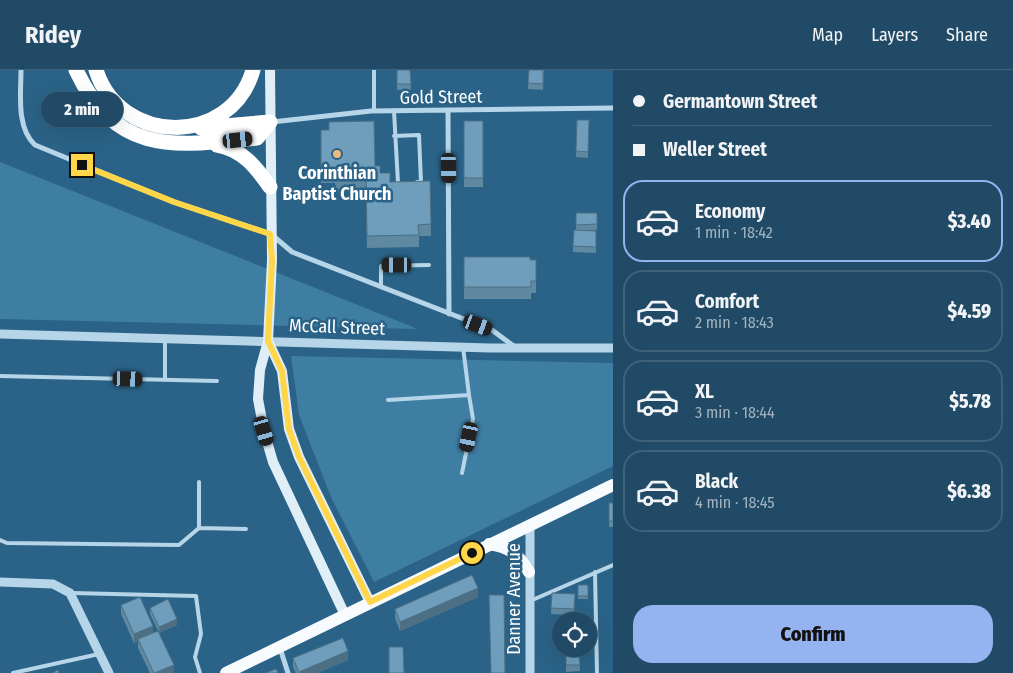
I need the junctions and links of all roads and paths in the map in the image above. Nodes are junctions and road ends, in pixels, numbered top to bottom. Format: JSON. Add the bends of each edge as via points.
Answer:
{"nodes":[{"id":1,"x":20,"y":70,"type":"edge"},
{"id":2,"x":76,"y":70,"type":"edge"},
{"id":3,"x":96,"y":70,"type":"edge"},
{"id":4,"x":254,"y":70,"type":"edge"},
{"id":5,"x":270,"y":70,"type":"edge"},
{"id":6,"x":374,"y":70,"type":"edge"},
{"id":7,"x":613,"y":108,"type":"edge"},
{"id":8,"x":448,"y":110,"type":"junction"},
{"id":9,"x":374,"y":111,"type":"junction"},
{"id":10,"x":394,"y":111,"type":"junction"},
{"id":11,"x":270,"y":122,"type":"junction"},
{"id":12,"x":182,"y":127,"type":"junction"},
{"id":13,"x":394,"y":136,"type":"junction"},
{"id":14,"x":200,"y":143,"type":"junction"},
{"id":15,"x":404,"y":183,"type":"edge"},
{"id":16,"x":412,"y":183,"type":"edge"},
{"id":17,"x":270,"y":187,"type":"junction"},
{"id":18,"x":270,"y":234,"type":"junction"},
{"id":19,"x":429,"y":265,"type":"dead end"},
{"id":20,"x":381,"y":287,"type":"junction"},
{"id":21,"x":449,"y":314,"type":"junction"},
{"id":22,"x":0,"y":334,"type":"edge"},
{"id":23,"x":165,"y":338,"type":"junction"},
{"id":24,"x":268,"y":341,"type":"junction"},
{"id":25,"x":463,"y":347,"type":"junction"},
{"id":26,"x":516,"y":348,"type":"junction"},
{"id":27,"x":613,"y":348,"type":"edge"},
{"id":28,"x":0,"y":376,"type":"edge"},
{"id":29,"x":165,"y":380,"type":"junction"},
{"id":30,"x":216,"y":381,"type":"dead end"},
{"id":31,"x":469,"y":395,"type":"junction"},
{"id":32,"x":388,"y":400,"type":"dead end"},
{"id":33,"x":462,"y":473,"type":"dead end"},
{"id":34,"x":199,"y":482,"type":"dead end"},
{"id":35,"x":613,"y":485,"type":"edge"},
{"id":36,"x":530,"y":525,"type":"junction"},
{"id":37,"x":199,"y":528,"type":"junction"},
{"id":38,"x":246,"y":529,"type":"dead end"},
{"id":39,"x":0,"y":540,"type":"edge"},
{"id":40,"x":490,"y":544,"type":"junction"},
{"id":41,"x":613,"y":565,"type":"edge"},
{"id":42,"x":529,"y":572,"type":"junction"},
{"id":43,"x":595,"y":572,"type":"junction"},
{"id":44,"x":0,"y":582,"type":"edge"},
{"id":45,"x":70,"y":593,"type":"junction"},
{"id":46,"x":530,"y":601,"type":"junction"},
{"id":47,"x":370,"y":602,"type":"junction"},
{"id":48,"x":345,"y":615,"type":"junction"},
{"id":49,"x":279,"y":646,"type":"junction"},
{"id":50,"x":100,"y":654,"type":"junction"},
{"id":51,"x":13,"y":673,"type":"edge"},
{"id":52,"x":109,"y":673,"type":"edge"},
{"id":53,"x":200,"y":673,"type":"edge"},
{"id":54,"x":226,"y":673,"type":"edge"},
{"id":55,"x":288,"y":673,"type":"edge"},
{"id":56,"x":530,"y":673,"type":"edge"},
{"id":57,"x":597,"y":673,"type":"edge"}],
"edges":[{"from":1,"to":18,"type":"street","via":[[23,124],[35,145],[174,202]]},
{"from":2,"to":14,"type":"highway","via":[[104,114],[125,130],[158,142]]},
{"from":3,"to":12,"type":"highway","via":[[110,96],[130,115],[151,124]]},
{"from":4,"to":12,"type":"highway","via":[[244,92],[224,112],[199,124]]},
{"from":5,"to":11,"type":"main road"},
{"from":6,"to":9,"type":"lane"},
{"from":7,"to":8,"type":"street","name":"Gold Street"},
{"from":8,"to":10,"type":"street","name":"Gold Street"},
{"from":8,"to":21,"type":"street"},
{"from":9,"to":10,"type":"street","name":"Gold Street"},
{"from":9,"to":11,"type":"street","name":"Gold Street"},
{"from":10,"to":13,"type":"lane"},
{"from":11,"to":12,"type":"highway"},
{"from":11,"to":14,"type":"highway","via":[[257,138]]},
{"from":11,"to":17,"type":"main road"},
{"from":13,"to":15,"type":"lane","via":[[396,184]]},
{"from":13,"to":16,"type":"lane","via":[[418,135],[421,182]]},
{"from":14,"to":17,"type":"highway","via":[[224,146],[244,156]]},
{"from":17,"to":18,"type":"main road"},
{"from":18,"to":20,"type":"street","via":[[292,252]]},
{"from":18,"to":24,"type":"main road"},
{"from":19,"to":20,"type":"lane","via":[[381,266]]},
{"from":20,"to":21,"type":"street"},
{"from":21,"to":26,"type":"street","via":[[492,330]]},
{"from":22,"to":23,"type":"street","name":"McCall Street"},
{"from":23,"to":24,"type":"street","name":"McCall Street"},
{"from":23,"to":29,"type":"lane"},
{"from":24,"to":25,"type":"street","name":"McCall Street"},
{"from":24,"to":47,"type":"main road","via":[[282,371],[289,429],[299,457]]},
{"from":24,"to":48,"type":"main road","via":[[260,370],[258,399],[264,431],[273,462]]},
{"from":25,"to":26,"type":"street","name":"McCall Street"},
{"from":25,"to":31,"type":"lane"},
{"from":26,"to":27,"type":"street","name":"McCall Street"},
{"from":28,"to":29,"type":"lane"},
{"from":29,"to":30,"type":"lane"},
{"from":31,"to":32,"type":"lane"},
{"from":31,"to":33,"type":"lane","via":[[473,419]]},
{"from":34,"to":37,"type":"lane"},
{"from":35,"to":36,"type":"main road"},
{"from":36,"to":40,"type":"main road"},
{"from":36,"to":42,"type":"street","name":"Danner Avenue"},
{"from":37,"to":38,"type":"lane"},
{"from":37,"to":39,"type":"lane","via":[[180,545],[7,543]]},
{"from":40,"to":42,"type":"main road","via":[[511,550]]},
{"from":40,"to":47,"type":"main road"},
{"from":41,"to":43,"type":"lane"},
{"from":42,"to":46,"type":"street","name":"Danner Avenue"},
{"from":43,"to":46,"type":"lane"},
{"from":43,"to":57,"type":"lane"},
{"from":44,"to":45,"type":"street","via":[[53,584]]},
{"from":45,"to":50,"type":"street"},
{"from":45,"to":53,"type":"lane","via":[[196,596],[202,634],[195,657]]},
{"from":46,"to":56,"type":"street","name":"Danner Avenue"},
{"from":47,"to":48,"type":"main road"},
{"from":48,"to":49,"type":"main road"},
{"from":49,"to":54,"type":"main road"},
{"from":49,"to":55,"type":"street"},
{"from":50,"to":51,"type":"lane"},
{"from":50,"to":52,"type":"street"}]}
